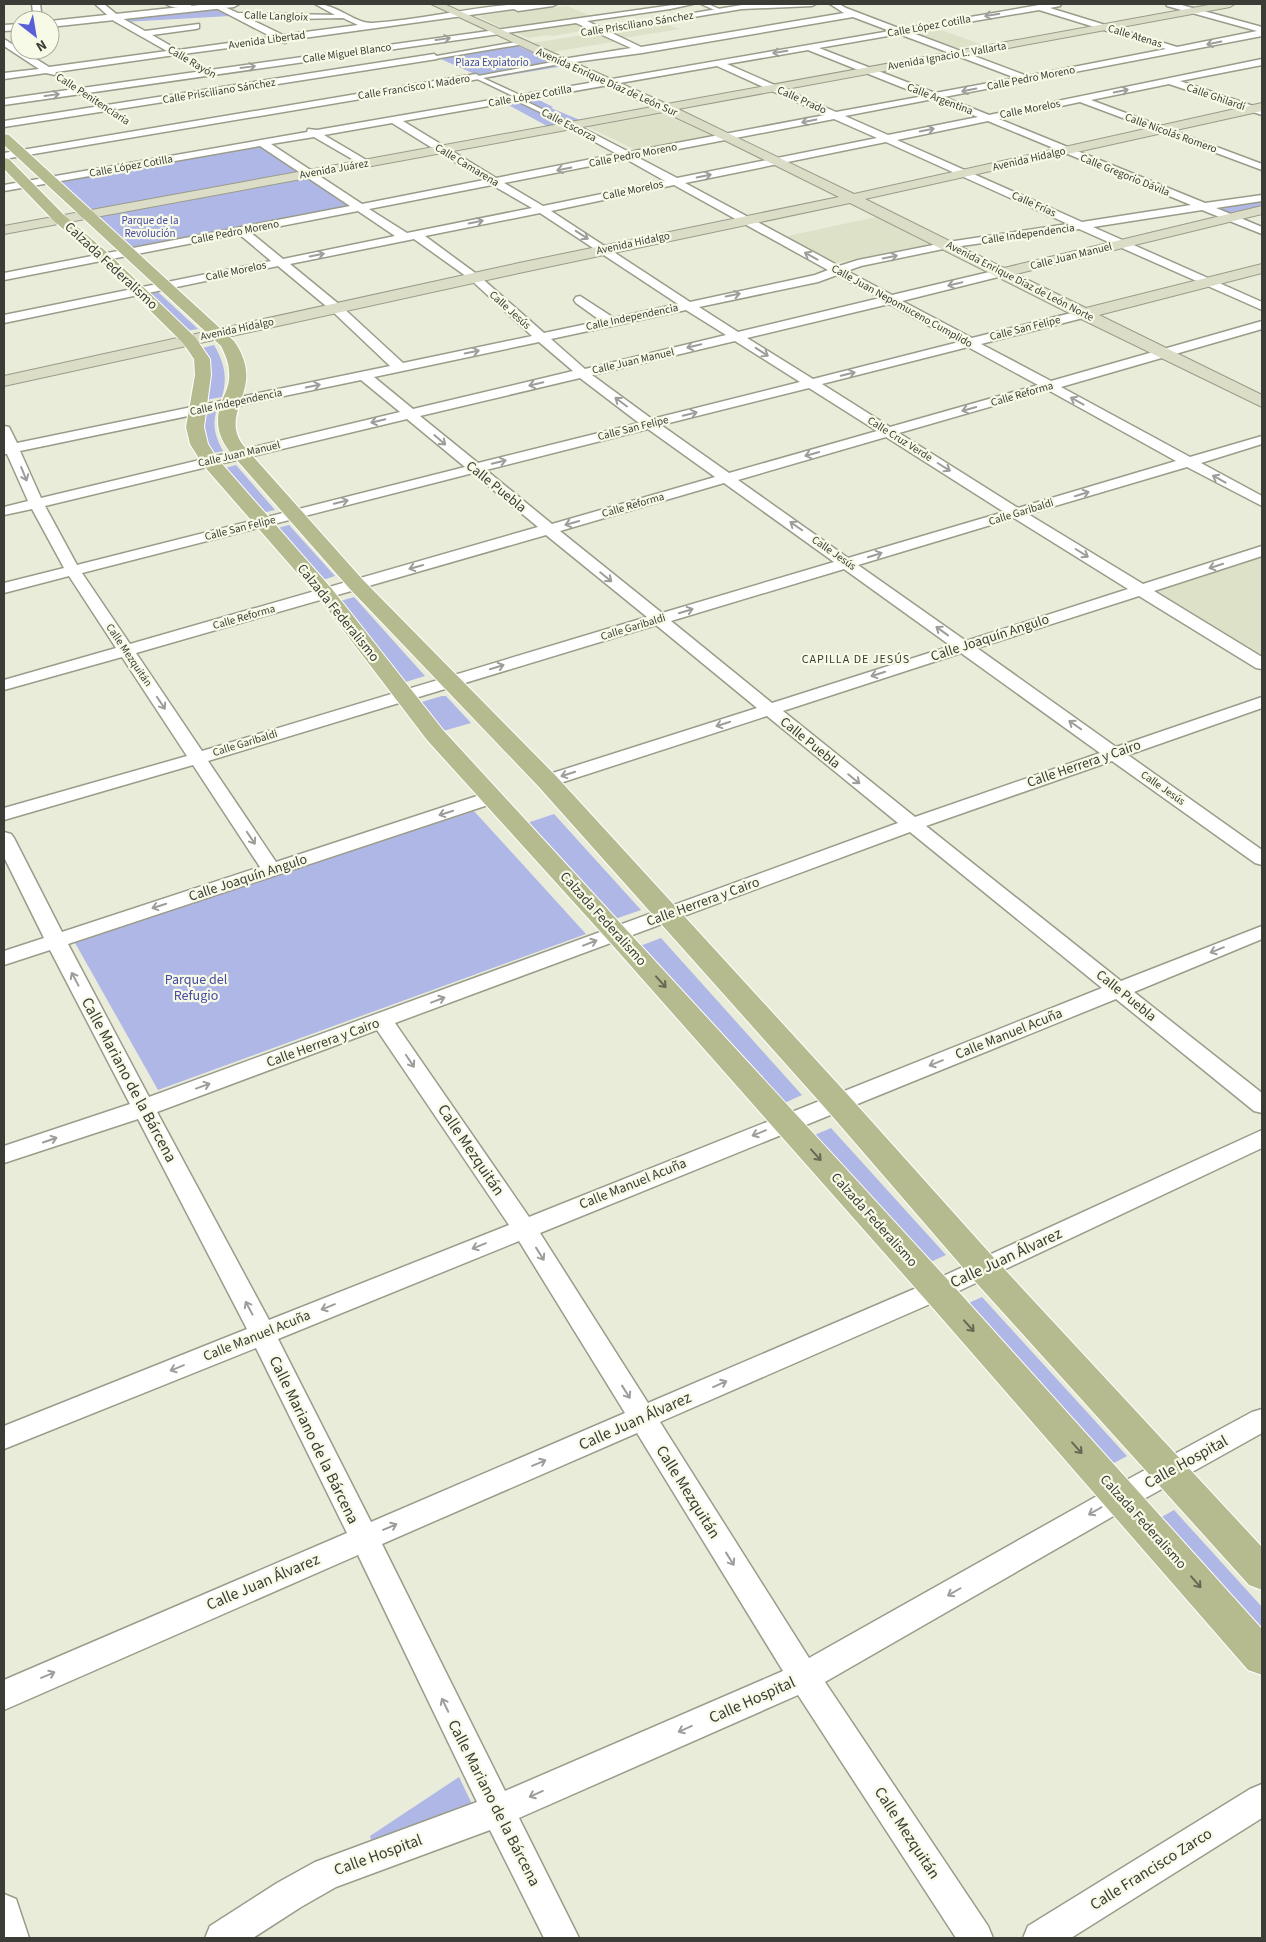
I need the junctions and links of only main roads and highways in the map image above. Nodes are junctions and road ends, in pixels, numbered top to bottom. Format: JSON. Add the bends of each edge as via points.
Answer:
{"nodes":[{"id":1,"x":436,"y":4,"type":"edge"},
{"id":2,"x":1230,"y":4,"type":"edge"},
{"id":3,"x":665,"y":108,"type":"junction"},
{"id":4,"x":1259,"y":109,"type":"edge"},
{"id":5,"x":4,"y":138,"type":"edge"},
{"id":6,"x":777,"y":161,"type":"joint"},
{"id":7,"x":4,"y":162,"type":"edge"},
{"id":8,"x":851,"y":198,"type":"junction"},
{"id":9,"x":1262,"y":210,"type":"edge"},
{"id":10,"x":88,"y":214,"type":"junction"},
{"id":11,"x":60,"y":219,"type":"junction"},
{"id":12,"x":4,"y":230,"type":"edge"},
{"id":13,"x":1262,"y":268,"type":"edge"},
{"id":14,"x":1002,"y":273,"type":"junction"},
{"id":15,"x":1083,"y":314,"type":"junction"},
{"id":16,"x":218,"y":334,"type":"junction"},
{"id":17,"x":189,"y":340,"type":"junction"},
{"id":18,"x":4,"y":381,"type":"edge"},
{"id":19,"x":1262,"y":402,"type":"edge"},
{"id":20,"x":1262,"y":1573,"type":"edge"},
{"id":21,"x":1262,"y":1657,"type":"edge"}],
"edges":[{"from":1,"to":3,"type":"main road","name":"Avenida Enrique Díaz de León Sur"},
{"from":2,"to":3,"type":"main road","name":"Avenida Ignacio L. Vallarta"},
{"from":3,"to":6,"type":"main road","name":"Avenida Enrique Díaz de León Sur"},
{"from":3,"to":10,"type":"main road","name":"Avenida Juárez"},
{"from":4,"to":8,"type":"main road","name":"Avenida Hidalgo"},
{"from":5,"to":10,"type":"main road","name":"Calzada Federalismo"},
{"from":6,"to":8,"type":"main road","name":"Avenida Enrique Díaz de León Norte"},
{"from":7,"to":11,"type":"main road","name":"Calzada Federalismo"},
{"from":8,"to":14,"type":"main road","name":"Avenida Enrique Díaz de León Norte"},
{"from":8,"to":16,"type":"main road","name":"Avenida Hidalgo"},
{"from":9,"to":14,"type":"main road","name":"Calle Juan Manuel"},
{"from":10,"to":11,"type":"main road","name":"Avenida Juárez"},
{"from":10,"to":16,"type":"main road","name":"Calzada Federalismo"},
{"from":11,"to":12,"type":"main road","name":"Avenida Juárez"},
{"from":11,"to":17,"type":"main road","name":"Calzada Federalismo"},
{"from":13,"to":15,"type":"main road","name":"Calle San Felipe"},
{"from":14,"to":15,"type":"main road","name":"Avenida Enrique Díaz de León Norte"},
{"from":15,"to":19,"type":"main road","name":"Avenida Enrique Díaz de León Norte"},
{"from":16,"to":17,"type":"main road","name":"Avenida Hidalgo"},
{"from":16,"to":20,"type":"main road","name":"Calzada Federalismo","via":[[234,355],[238,370],[238,387],[226,416],[226,429],[240,454],[356,584],[547,781],[983,1268]]},
{"from":17,"to":18,"type":"main road","name":"Avenida Hidalgo"},
{"from":17,"to":21,"type":"main road","name":"Calzada Federalismo","one_way":true,"via":[[202,360],[203,375],[195,427],[199,444],[210,461],[325,593],[435,735],[786,1122]]}]}
